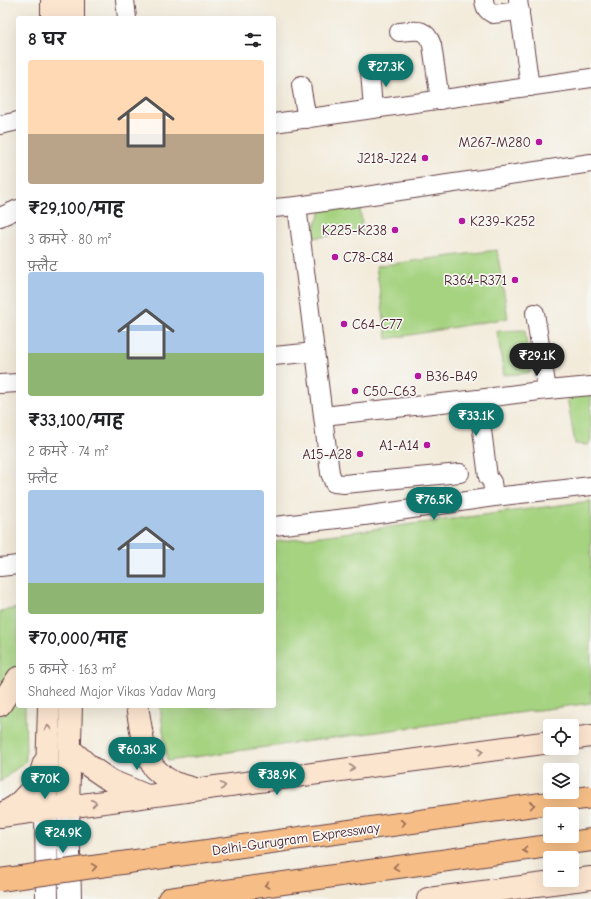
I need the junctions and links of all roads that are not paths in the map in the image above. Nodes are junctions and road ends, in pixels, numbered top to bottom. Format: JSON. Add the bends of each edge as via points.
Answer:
{"nodes":[{"id":1,"x":52,"y":0,"type":"edge"},
{"id":2,"x":73,"y":0,"type":"edge"},
{"id":3,"x":126,"y":0,"type":"edge"},
{"id":4,"x":484,"y":0,"type":"edge"},
{"id":5,"x":519,"y":5,"type":"edge"},
{"id":6,"x":52,"y":16,"type":"edge"},
{"id":7,"x":73,"y":16,"type":"edge"},
{"id":8,"x":127,"y":16,"type":"edge"},
{"id":9,"x":399,"y":32,"type":"dead end"},
{"id":10,"x":370,"y":71,"type":"dead end"},
{"id":11,"x":591,"y":78,"type":"edge"},
{"id":12,"x":301,"y":84,"type":"dead end"},
{"id":13,"x":530,"y":87,"type":"junction"},
{"id":14,"x":440,"y":100,"type":"junction"},
{"id":15,"x":374,"y":109,"type":"junction"},
{"id":16,"x":307,"y":119,"type":"junction"},
{"id":17,"x":16,"y":121,"type":"edge"},
{"id":18,"x":276,"y":123,"type":"edge"},
{"id":19,"x":0,"y":125,"type":"edge"},
{"id":20,"x":591,"y":163,"type":"edge"},
{"id":21,"x":297,"y":206,"type":"junction"},
{"id":22,"x":276,"y":208,"type":"edge"},
{"id":23,"x":16,"y":210,"type":"edge"},
{"id":24,"x":0,"y":217,"type":"edge"},
{"id":25,"x":535,"y":313,"type":"dead end"},
{"id":26,"x":315,"y":352,"type":"junction"},
{"id":27,"x":276,"y":356,"type":"edge"},
{"id":28,"x":16,"y":383,"type":"edge"},
{"id":29,"x":0,"y":384,"type":"edge"},
{"id":30,"x":591,"y":386,"type":"edge"},
{"id":31,"x":546,"y":390,"type":"junction"},
{"id":32,"x":482,"y":399,"type":"junction"},
{"id":33,"x":323,"y":416,"type":"junction"},
{"id":34,"x":460,"y":473,"type":"dead end"},
{"id":35,"x":591,"y":486,"type":"edge"},
{"id":36,"x":493,"y":489,"type":"junction"},
{"id":37,"x":276,"y":526,"type":"edge"},
{"id":38,"x":16,"y":565,"type":"edge"},
{"id":39,"x":0,"y":567,"type":"edge"},
{"id":40,"x":16,"y":681,"type":"edge"},
{"id":41,"x":0,"y":705,"type":"edge"},
{"id":42,"x":49,"y":708,"type":"edge"},
{"id":43,"x":71,"y":708,"type":"edge"},
{"id":44,"x":137,"y":708,"type":"edge"},
{"id":45,"x":591,"y":736,"type":"edge"},
{"id":46,"x":579,"y":738,"type":"edge"},
{"id":47,"x":543,"y":743,"type":"edge"},
{"id":48,"x":70,"y":749,"type":"junction"},
{"id":49,"x":48,"y":752,"type":"junction"},
{"id":50,"x":196,"y":789,"type":"junction"},
{"id":51,"x":147,"y":796,"type":"junction"},
{"id":52,"x":591,"y":797,"type":"edge"},
{"id":53,"x":68,"y":807,"type":"junction"},
{"id":54,"x":46,"y":809,"type":"junction"},
{"id":55,"x":0,"y":815,"type":"edge"},
{"id":56,"x":591,"y":840,"type":"edge"},
{"id":57,"x":591,"y":878,"type":"edge"},
{"id":58,"x":0,"y":880,"type":"edge"},
{"id":59,"x":46,"y":899,"type":"edge"},
{"id":60,"x":70,"y":899,"type":"edge"},
{"id":61,"x":169,"y":899,"type":"edge"},
{"id":62,"x":428,"y":899,"type":"edge"}],
"edges":[{"from":1,"to":6,"type":"main road"},
{"from":2,"to":7,"type":"main road"},
{"from":3,"to":8,"type":"street"},
{"from":4,"to":5,"type":"street","via":[[486,8],[493,14]]},
{"from":5,"to":13,"type":"street"},
{"from":9,"to":14,"type":"street","via":[[417,31],[425,33],[430,39]]},
{"from":10,"to":15,"type":"street"},
{"from":11,"to":13,"type":"street"},
{"from":12,"to":16,"type":"street"},
{"from":13,"to":14,"type":"street"},
{"from":14,"to":15,"type":"street"},
{"from":15,"to":16,"type":"street"},
{"from":16,"to":18,"type":"street"},
{"from":17,"to":19,"type":"street"},
{"from":20,"to":21,"type":"street"},
{"from":21,"to":22,"type":"street"},
{"from":21,"to":26,"type":"street"},
{"from":23,"to":24,"type":"street"},
{"from":25,"to":31,"type":"street"},
{"from":26,"to":27,"type":"street"},
{"from":26,"to":33,"type":"street"},
{"from":28,"to":29,"type":"street"},
{"from":30,"to":31,"type":"street"},
{"from":31,"to":32,"type":"street"},
{"from":32,"to":33,"type":"street"},
{"from":32,"to":36,"type":"street","via":[[488,477]]},
{"from":33,"to":34,"type":"street","via":[[330,473],[334,483]]},
{"from":35,"to":36,"type":"street"},
{"from":36,"to":37,"type":"street","via":[[364,516]]},
{"from":38,"to":39,"type":"street"},
{"from":40,"to":41,"type":"main road"},
{"from":49,"to":42,"type":"main road","one_way":true},
{"from":43,"to":48,"type":"main road"},
{"from":44,"to":50,"type":"main road","via":[[144,748],[154,768],[174,783]]},
{"from":45,"to":46,"type":"main road"},
{"from":50,"to":47,"type":"main road","one_way":true},
{"from":48,"to":51,"type":"main road","via":[[89,766],[111,780]]},
{"from":48,"to":53,"type":"main road"},
{"from":49,"to":54,"type":"main road"},
{"from":49,"to":55,"type":"main road","via":[[40,776],[32,789],[17,805]]},
{"from":50,"to":51,"type":"main road"},
{"from":53,"to":51,"type":"main road","one_way":true},
{"from":58,"to":52,"type":"highway","name":"Delhi-Gurugram Expressway","one_way":true,"bridge":true},
{"from":53,"to":54,"type":"main road"},
{"from":53,"to":60,"type":"street"},
{"from":54,"to":55,"type":"main road"},
{"from":54,"to":59,"type":"street"},
{"from":56,"to":61,"type":"highway","one_way":true},
{"from":57,"to":62,"type":"main road"}]}
